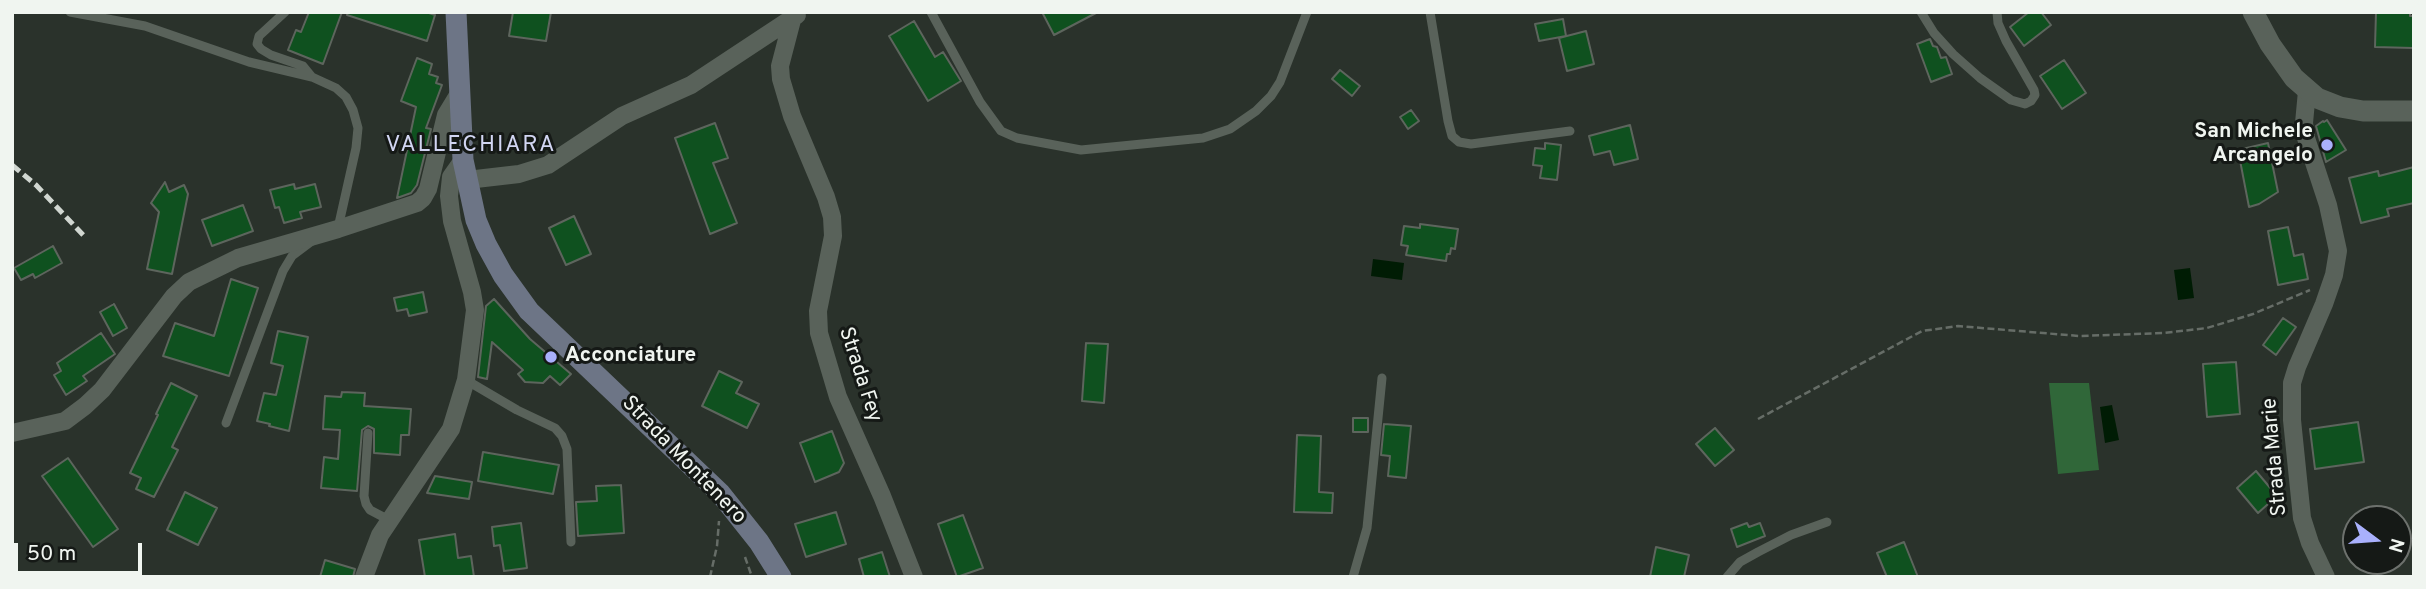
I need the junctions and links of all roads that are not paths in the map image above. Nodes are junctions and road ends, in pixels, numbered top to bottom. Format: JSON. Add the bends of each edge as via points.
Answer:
{"nodes":[{"id":1,"x":70,"y":12,"type":"edge"},
{"id":2,"x":285,"y":12,"type":"edge"},
{"id":3,"x":456,"y":12,"type":"edge"},
{"id":4,"x":931,"y":12,"type":"edge"},
{"id":5,"x":1307,"y":12,"type":"edge"},
{"id":6,"x":1430,"y":12,"type":"edge"},
{"id":7,"x":1921,"y":12,"type":"edge"},
{"id":8,"x":1997,"y":12,"type":"edge"},
{"id":9,"x":2253,"y":12,"type":"edge"},
{"id":10,"x":795,"y":16,"type":"edge"},
{"id":11,"x":312,"y":77,"type":"junction"},
{"id":12,"x":2307,"y":91,"type":"junction"},
{"id":13,"x":460,"y":92,"type":"junction"},
{"id":14,"x":2414,"y":111,"type":"edge"},
{"id":15,"x":1570,"y":131,"type":"dead end"},
{"id":16,"x":465,"y":170,"type":"junction"},
{"id":17,"x":330,"y":232,"type":"junction"},
{"id":18,"x":1382,"y":378,"type":"dead end"},
{"id":19,"x":466,"y":380,"type":"junction"},
{"id":20,"x":226,"y":424,"type":"dead end"},
{"id":21,"x":12,"y":433,"type":"edge"},
{"id":22,"x":368,"y":433,"type":"dead end"},
{"id":23,"x":389,"y":520,"type":"junction"},
{"id":24,"x":1827,"y":522,"type":"dead end"},
{"id":25,"x":571,"y":542,"type":"dead end"},
{"id":26,"x":364,"y":577,"type":"edge"},
{"id":27,"x":780,"y":577,"type":"edge"},
{"id":28,"x":914,"y":577,"type":"edge"},
{"id":29,"x":1353,"y":577,"type":"edge"},
{"id":30,"x":1727,"y":577,"type":"edge"},
{"id":31,"x":2326,"y":577,"type":"edge"}],
"edges":[{"from":1,"to":11,"type":"lane","via":[[145,26],[249,62]]},
{"from":2,"to":11,"type":"lane","via":[[259,36],[257,44],[271,55],[303,66]]},
{"from":3,"to":13,"type":"main road","name":"Strada Montenero"},
{"from":4,"to":5,"type":"lane","via":[[1001,131],[1081,150],[1203,138],[1230,129],[1276,89]]},
{"from":6,"to":15,"type":"lane","via":[[1448,121],[1459,142]]},
{"from":7,"to":8,"type":"lane","via":[[1940,40],[1980,78],[2011,100],[2025,104],[2035,95],[2034,90],[2006,41]]},
{"from":9,"to":12,"type":"street","via":[[2270,44]]},
{"from":10,"to":16,"type":"street","name":"Strada Fey","via":[[691,85],[622,116],[548,165],[519,174]]},
{"from":10,"to":28,"type":"street","name":"Strada Fey","via":[[780,66],[781,79],[832,217],[819,333],[838,397]]},
{"from":11,"to":17,"type":"lane","via":[[346,97],[358,128]]},
{"from":12,"to":14,"type":"street","via":[[2340,107]]},
{"from":12,"to":31,"type":"street","name":"Strada Marie","via":[[2306,138],[2338,251],[2334,275],[2292,383],[2292,420],[2302,517]]},
{"from":13,"to":16,"type":"main road","name":"Strada Montenero"},
{"from":13,"to":17,"type":"street","via":[[446,116],[423,198]]},
{"from":16,"to":19,"type":"street","via":[[452,177],[449,196],[475,310]]},
{"from":16,"to":27,"type":"main road","name":"Strada Montenero","via":[[486,244],[529,311],[720,494]]},
{"from":17,"to":20,"type":"lane","via":[[292,256],[283,271]]},
{"from":17,"to":21,"type":"street","via":[[238,258],[189,282],[85,406],[65,421]]},
{"from":18,"to":29,"type":"lane","via":[[1367,528]]},
{"from":19,"to":23,"type":"street","via":[[451,429]]},
{"from":19,"to":25,"type":"lane","via":[[555,428],[566,441]]},
{"from":22,"to":23,"type":"lane","via":[[364,496],[370,510]]},
{"from":23,"to":26,"type":"street"},
{"from":24,"to":30,"type":"lane","via":[[1758,552],[1740,562]]}]}
